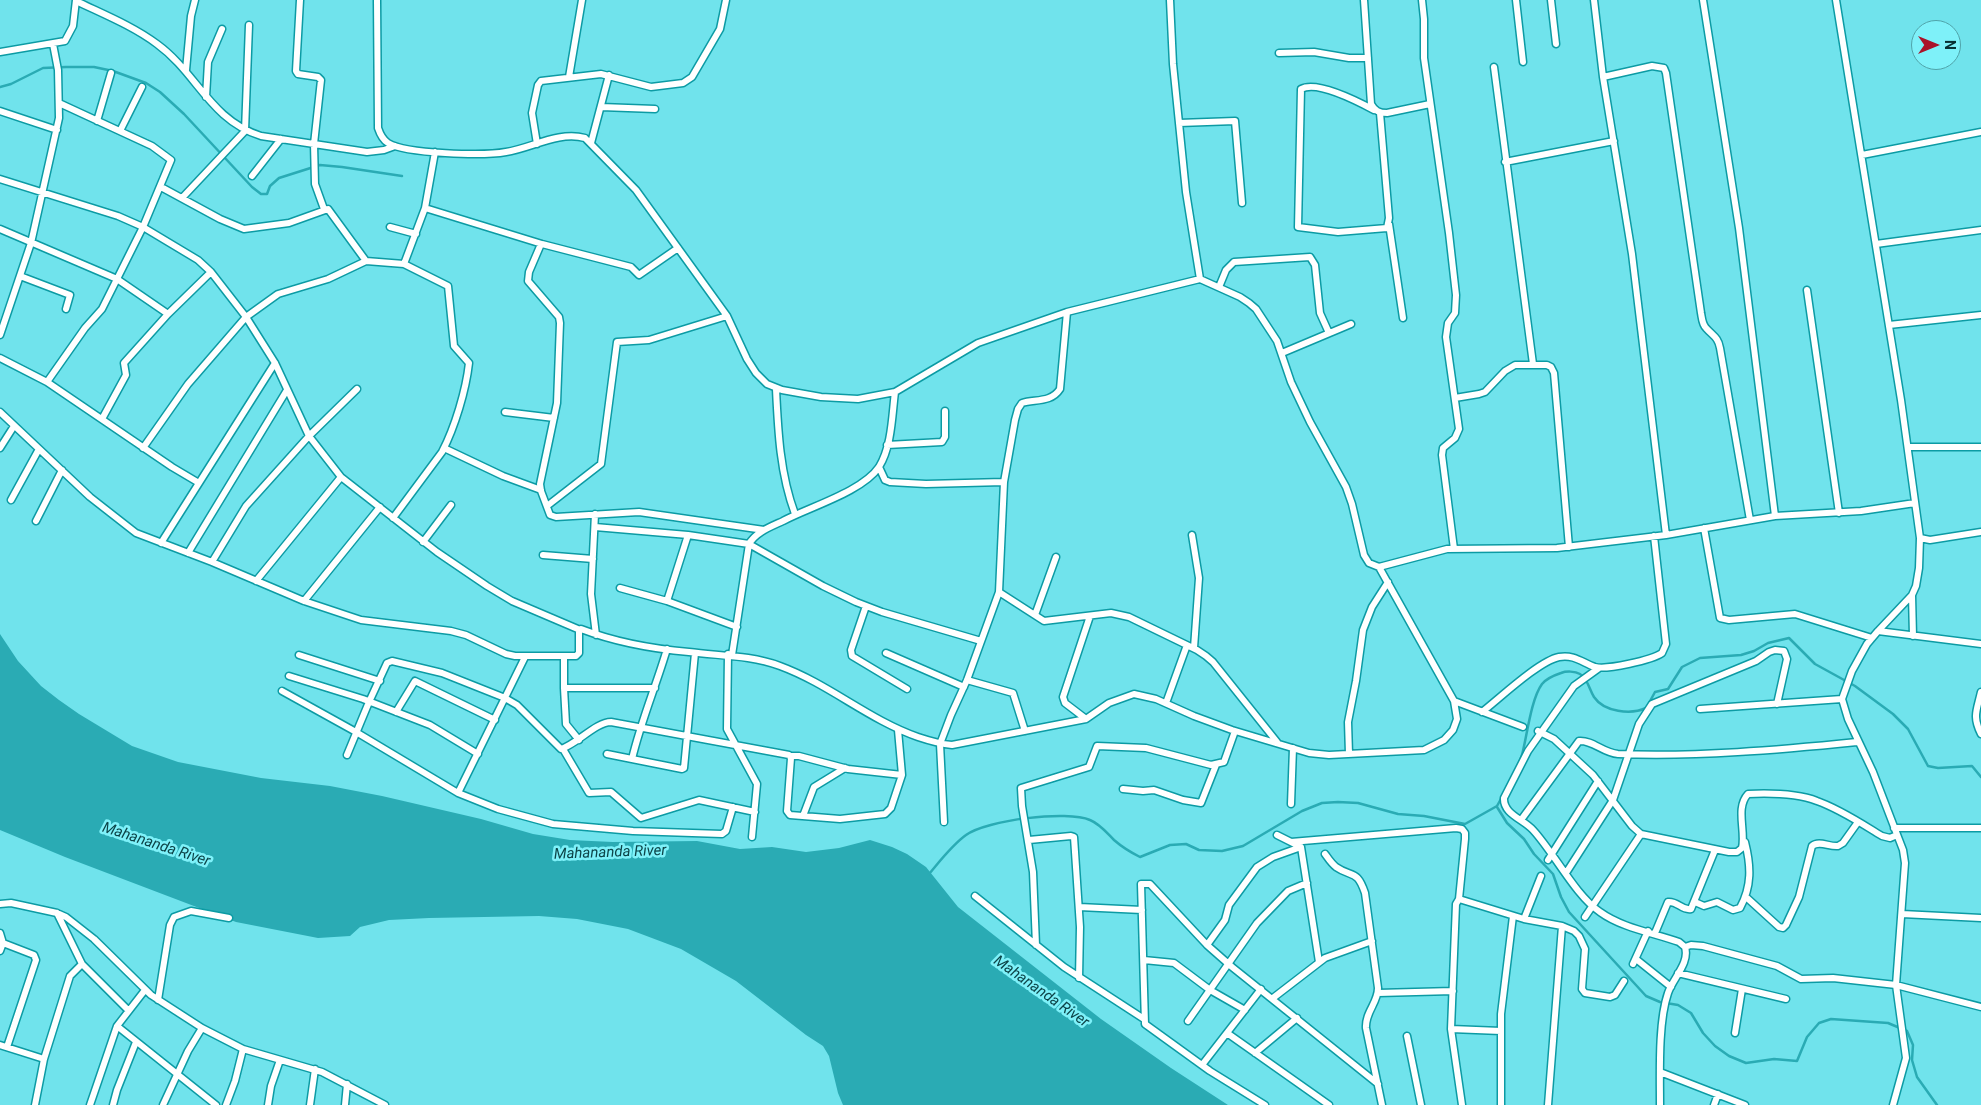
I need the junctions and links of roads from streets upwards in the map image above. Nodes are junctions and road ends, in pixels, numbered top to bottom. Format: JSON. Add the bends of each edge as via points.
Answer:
{"nodes":[{"id":1,"x":76,"y":0,"type":"edge"},
{"id":2,"x":195,"y":0,"type":"edge"},
{"id":3,"x":300,"y":0,"type":"edge"},
{"id":4,"x":377,"y":0,"type":"edge"},
{"id":5,"x":582,"y":0,"type":"edge"},
{"id":6,"x":726,"y":0,"type":"edge"},
{"id":7,"x":1170,"y":0,"type":"edge"},
{"id":8,"x":1364,"y":0,"type":"edge"},
{"id":9,"x":1422,"y":0,"type":"edge"},
{"id":10,"x":1516,"y":0,"type":"edge"},
{"id":11,"x":1551,"y":0,"type":"edge"},
{"id":12,"x":1594,"y":0,"type":"edge"},
{"id":13,"x":1704,"y":0,"type":"edge"},
{"id":14,"x":1836,"y":0,"type":"edge"},
{"id":15,"x":249,"y":25,"type":"dead end"},
{"id":16,"x":222,"y":29,"type":"dead end"},
{"id":17,"x":53,"y":44,"type":"junction"},
{"id":18,"x":1556,"y":44,"type":"dead end"},
{"id":19,"x":0,"y":52,"type":"edge"},
{"id":20,"x":1279,"y":53,"type":"dead end"},
{"id":21,"x":1368,"y":58,"type":"junction"},
{"id":22,"x":1523,"y":62,"type":"dead end"},
{"id":23,"x":1494,"y":67,"type":"dead end"},
{"id":24,"x":186,"y":70,"type":"junction"},
{"id":25,"x":111,"y":73,"type":"dead end"},
{"id":26,"x":610,"y":75,"type":"junction"},
{"id":27,"x":569,"y":77,"type":"junction"},
{"id":28,"x":1603,"y":77,"type":"junction"},
{"id":29,"x":142,"y":87,"type":"dead end"},
{"id":30,"x":206,"y":97,"type":"junction"},
{"id":31,"x":59,"y":103,"type":"junction"},
{"id":32,"x":1430,"y":104,"type":"junction"},
{"id":33,"x":601,"y":106,"type":"junction"},
{"id":34,"x":654,"y":109,"type":"dead end"},
{"id":35,"x":0,"y":110,"type":"edge"},
{"id":36,"x":1377,"y":111,"type":"junction"},
{"id":37,"x":97,"y":121,"type":"junction"},
{"id":38,"x":1179,"y":123,"type":"junction"},
{"id":39,"x":57,"y":130,"type":"junction"},
{"id":40,"x":245,"y":130,"type":"junction"},
{"id":41,"x":120,"y":132,"type":"junction"},
{"id":42,"x":1981,"y":132,"type":"edge"},
{"id":43,"x":281,"y":139,"type":"junction"},
{"id":44,"x":1614,"y":141,"type":"junction"},
{"id":45,"x":591,"y":143,"type":"junction"},
{"id":46,"x":314,"y":144,"type":"junction"},
{"id":47,"x":537,"y":144,"type":"junction"},
{"id":48,"x":394,"y":146,"type":"junction"},
{"id":49,"x":435,"y":152,"type":"junction"},
{"id":50,"x":1862,"y":155,"type":"junction"},
{"id":51,"x":1505,"y":162,"type":"junction"},
{"id":52,"x":252,"y":176,"type":"dead end"},
{"id":53,"x":0,"y":179,"type":"edge"},
{"id":54,"x":161,"y":187,"type":"junction"},
{"id":55,"x":41,"y":194,"type":"junction"},
{"id":56,"x":182,"y":198,"type":"junction"},
{"id":57,"x":1242,"y":203,"type":"dead end"},
{"id":58,"x":425,"y":208,"type":"junction"},
{"id":59,"x":324,"y":209,"type":"junction"},
{"id":60,"x":1389,"y":224,"type":"junction"},
{"id":61,"x":143,"y":226,"type":"junction"},
{"id":62,"x":390,"y":226,"type":"dead end"},
{"id":63,"x":0,"y":230,"type":"edge"},
{"id":64,"x":1981,"y":230,"type":"edge"},
{"id":65,"x":416,"y":234,"type":"junction"},
{"id":66,"x":30,"y":243,"type":"junction"},
{"id":67,"x":541,"y":244,"type":"junction"},
{"id":68,"x":1876,"y":244,"type":"junction"},
{"id":69,"x":678,"y":248,"type":"junction"},
{"id":70,"x":366,"y":261,"type":"junction"},
{"id":71,"x":404,"y":264,"type":"junction"},
{"id":72,"x":211,"y":272,"type":"junction"},
{"id":73,"x":20,"y":276,"type":"junction"},
{"id":74,"x":117,"y":279,"type":"junction"},
{"id":75,"x":1200,"y":279,"type":"junction"},
{"id":76,"x":1218,"y":287,"type":"junction"},
{"id":77,"x":1807,"y":290,"type":"dead end"},
{"id":78,"x":0,"y":309,"type":"edge"},
{"id":79,"x":66,"y":310,"type":"dead end"},
{"id":80,"x":8,"y":312,"type":"junction"},
{"id":81,"x":1067,"y":312,"type":"junction"},
{"id":82,"x":168,"y":314,"type":"junction"},
{"id":83,"x":1981,"y":315,"type":"edge"},
{"id":84,"x":727,"y":316,"type":"junction"},
{"id":85,"x":246,"y":317,"type":"junction"},
{"id":86,"x":1403,"y":318,"type":"dead end"},
{"id":87,"x":1351,"y":324,"type":"dead end"},
{"id":88,"x":1889,"y":325,"type":"junction"},
{"id":89,"x":1329,"y":333,"type":"junction"},
{"id":90,"x":0,"y":335,"type":"edge"},
{"id":91,"x":1282,"y":353,"type":"junction"},
{"id":92,"x":0,"y":358,"type":"edge"},
{"id":93,"x":275,"y":363,"type":"junction"},
{"id":94,"x":1533,"y":364,"type":"junction"},
{"id":95,"x":47,"y":382,"type":"junction"},
{"id":96,"x":357,"y":389,"type":"dead end"},
{"id":97,"x":776,"y":389,"type":"junction"},
{"id":98,"x":287,"y":390,"type":"junction"},
{"id":99,"x":895,"y":392,"type":"junction"},
{"id":100,"x":1455,"y":398,"type":"junction"},
{"id":101,"x":945,"y":411,"type":"dead end"},
{"id":102,"x":0,"y":412,"type":"edge"},
{"id":103,"x":505,"y":412,"type":"dead end"},
{"id":104,"x":554,"y":418,"type":"junction"},
{"id":105,"x":102,"y":419,"type":"junction"},
{"id":106,"x":14,"y":426,"type":"junction"},
{"id":107,"x":309,"y":436,"type":"junction"},
{"id":108,"x":887,"y":445,"type":"junction"},
{"id":109,"x":1908,"y":447,"type":"junction"},
{"id":110,"x":0,"y":448,"type":"edge"},
{"id":111,"x":143,"y":448,"type":"junction"},
{"id":112,"x":444,"y":448,"type":"junction"},
{"id":113,"x":1981,"y":448,"type":"edge"},
{"id":114,"x":39,"y":449,"type":"junction"},
{"id":115,"x":879,"y":467,"type":"junction"},
{"id":116,"x":62,"y":470,"type":"junction"},
{"id":117,"x":341,"y":477,"type":"junction"},
{"id":118,"x":1004,"y":482,"type":"junction"},
{"id":119,"x":199,"y":483,"type":"junction"},
{"id":120,"x":541,"y":490,"type":"junction"},
{"id":121,"x":11,"y":500,"type":"dead end"},
{"id":122,"x":1915,"y":503,"type":"junction"},
{"id":123,"x":451,"y":505,"type":"dead end"},
{"id":124,"x":547,"y":506,"type":"junction"},
{"id":125,"x":380,"y":508,"type":"junction"},
{"id":126,"x":1839,"y":513,"type":"junction"},
{"id":127,"x":595,"y":514,"type":"junction"},
{"id":128,"x":794,"y":514,"type":"junction"},
{"id":129,"x":1775,"y":516,"type":"junction"},
{"id":130,"x":394,"y":518,"type":"junction"},
{"id":131,"x":1750,"y":520,"type":"junction"},
{"id":132,"x":36,"y":521,"type":"dead end"},
{"id":133,"x":595,"y":527,"type":"junction"},
{"id":134,"x":1704,"y":528,"type":"junction"},
{"id":135,"x":764,"y":530,"type":"junction"},
{"id":136,"x":1981,"y":532,"type":"edge"},
{"id":137,"x":688,"y":535,"type":"junction"},
{"id":138,"x":1192,"y":535,"type":"dead end"},
{"id":139,"x":1666,"y":535,"type":"junction"},
{"id":140,"x":1654,"y":536,"type":"junction"},
{"id":141,"x":1920,"y":538,"type":"junction"},
{"id":142,"x":423,"y":542,"type":"junction"},
{"id":143,"x":161,"y":543,"type":"junction"},
{"id":144,"x":749,"y":544,"type":"junction"},
{"id":145,"x":1569,"y":547,"type":"junction"},
{"id":146,"x":1454,"y":549,"type":"junction"},
{"id":147,"x":188,"y":553,"type":"junction"},
{"id":148,"x":543,"y":555,"type":"dead end"},
{"id":149,"x":1056,"y":557,"type":"dead end"},
{"id":150,"x":593,"y":559,"type":"junction"},
{"id":151,"x":212,"y":562,"type":"junction"},
{"id":152,"x":1379,"y":566,"type":"junction"},
{"id":153,"x":256,"y":581,"type":"junction"},
{"id":154,"x":1388,"y":582,"type":"junction"},
{"id":155,"x":620,"y":588,"type":"dead end"},
{"id":156,"x":999,"y":592,"type":"junction"},
{"id":157,"x":1912,"y":596,"type":"junction"},
{"id":158,"x":304,"y":601,"type":"junction"},
{"id":159,"x":666,"y":601,"type":"junction"},
{"id":160,"x":866,"y":606,"type":"junction"},
{"id":161,"x":1035,"y":615,"type":"junction"},
{"id":162,"x":1090,"y":616,"type":"junction"},
{"id":163,"x":737,"y":627,"type":"junction"},
{"id":164,"x":580,"y":630,"type":"junction"},
{"id":165,"x":1878,"y":631,"type":"junction"},
{"id":166,"x":596,"y":635,"type":"junction"},
{"id":167,"x":1913,"y":636,"type":"junction"},
{"id":168,"x":1872,"y":638,"type":"junction"},
{"id":169,"x":981,"y":641,"type":"junction"},
{"id":170,"x":1981,"y":644,"type":"edge"},
{"id":171,"x":1190,"y":647,"type":"junction"},
{"id":172,"x":667,"y":649,"type":"junction"},
{"id":173,"x":695,"y":653,"type":"junction"},
{"id":174,"x":886,"y":653,"type":"dead end"},
{"id":175,"x":730,"y":654,"type":"junction"},
{"id":176,"x":299,"y":655,"type":"dead end"},
{"id":177,"x":525,"y":657,"type":"junction"},
{"id":178,"x":564,"y":657,"type":"junction"},
{"id":179,"x":1600,"y":668,"type":"junction"},
{"id":180,"x":289,"y":676,"type":"dead end"},
{"id":181,"x":380,"y":681,"type":"junction"},
{"id":182,"x":965,"y":684,"type":"junction"},
{"id":183,"x":564,"y":688,"type":"junction"},
{"id":184,"x":655,"y":688,"type":"junction"},
{"id":185,"x":907,"y":689,"type":"dead end"},
{"id":186,"x":282,"y":691,"type":"dead end"},
{"id":187,"x":1981,"y":692,"type":"edge"},
{"id":188,"x":1843,"y":696,"type":"junction"},
{"id":189,"x":505,"y":698,"type":"junction"},
{"id":190,"x":1454,"y":701,"type":"junction"},
{"id":191,"x":369,"y":702,"type":"junction"},
{"id":192,"x":1166,"y":703,"type":"junction"},
{"id":193,"x":1777,"y":704,"type":"junction"},
{"id":194,"x":1700,"y":709,"type":"dead end"},
{"id":195,"x":396,"y":712,"type":"junction"},
{"id":196,"x":1482,"y":712,"type":"junction"},
{"id":197,"x":1086,"y":719,"type":"junction"},
{"id":198,"x":495,"y":720,"type":"junction"},
{"id":199,"x":640,"y":726,"type":"junction"},
{"id":200,"x":1522,"y":728,"type":"dead end"},
{"id":201,"x":898,"y":730,"type":"junction"},
{"id":202,"x":1025,"y":731,"type":"junction"},
{"id":203,"x":1235,"y":731,"type":"junction"},
{"id":204,"x":1540,"y":731,"type":"junction"},
{"id":205,"x":356,"y":732,"type":"junction"},
{"id":206,"x":1981,"y":734,"type":"edge"},
{"id":207,"x":688,"y":738,"type":"junction"},
{"id":208,"x":579,"y":740,"type":"junction"},
{"id":209,"x":1277,"y":742,"type":"junction"},
{"id":210,"x":1857,"y":742,"type":"junction"},
{"id":211,"x":735,"y":744,"type":"junction"},
{"id":212,"x":940,"y":744,"type":"junction"},
{"id":213,"x":1293,"y":748,"type":"junction"},
{"id":214,"x":563,"y":749,"type":"junction"},
{"id":215,"x":1569,"y":752,"type":"junction"},
{"id":216,"x":478,"y":754,"type":"junction"},
{"id":217,"x":607,"y":754,"type":"dead end"},
{"id":218,"x":1349,"y":754,"type":"junction"},
{"id":219,"x":1628,"y":754,"type":"junction"},
{"id":220,"x":347,"y":755,"type":"dead end"},
{"id":221,"x":790,"y":756,"type":"junction"},
{"id":222,"x":632,"y":759,"type":"junction"},
{"id":223,"x":1216,"y":765,"type":"junction"},
{"id":224,"x":845,"y":768,"type":"junction"},
{"id":225,"x":902,"y":776,"type":"junction"},
{"id":226,"x":1598,"y":781,"type":"junction"},
{"id":227,"x":1124,"y":789,"type":"dead end"},
{"id":228,"x":458,"y":793,"type":"junction"},
{"id":229,"x":1613,"y":800,"type":"junction"},
{"id":230,"x":1291,"y":804,"type":"dead end"},
{"id":231,"x":733,"y":807,"type":"junction"},
{"id":232,"x":754,"y":812,"type":"junction"},
{"id":233,"x":803,"y":816,"type":"junction"},
{"id":234,"x":1521,"y":820,"type":"junction"},
{"id":235,"x":944,"y":822,"type":"dead end"},
{"id":236,"x":1858,"y":822,"type":"junction"},
{"id":237,"x":1894,"y":828,"type":"junction"},
{"id":238,"x":1981,"y":828,"type":"edge"},
{"id":239,"x":1641,"y":834,"type":"junction"},
{"id":240,"x":1277,"y":835,"type":"dead end"},
{"id":241,"x":1897,"y":835,"type":"junction"},
{"id":242,"x":752,"y":837,"type":"dead end"},
{"id":243,"x":1028,"y":840,"type":"junction"},
{"id":244,"x":1744,"y":840,"type":"junction"},
{"id":245,"x":1291,"y":842,"type":"junction"},
{"id":246,"x":1300,"y":847,"type":"junction"},
{"id":247,"x":1715,"y":850,"type":"junction"},
{"id":248,"x":1325,"y":854,"type":"dead end"},
{"id":249,"x":1552,"y":854,"type":"junction"},
{"id":250,"x":1548,"y":860,"type":"dead end"},
{"id":251,"x":1566,"y":873,"type":"junction"},
{"id":252,"x":1541,"y":876,"type":"dead end"},
{"id":253,"x":1307,"y":883,"type":"junction"},
{"id":254,"x":975,"y":896,"type":"dead end"},
{"id":255,"x":1746,"y":897,"type":"junction"},
{"id":256,"x":1459,"y":899,"type":"junction"},
{"id":257,"x":1695,"y":902,"type":"junction"},
{"id":258,"x":0,"y":904,"type":"edge"},
{"id":259,"x":1591,"y":906,"type":"junction"},
{"id":260,"x":1080,"y":907,"type":"junction"},
{"id":261,"x":1142,"y":910,"type":"junction"},
{"id":262,"x":56,"y":913,"type":"junction"},
{"id":263,"x":1902,"y":914,"type":"junction"},
{"id":264,"x":1512,"y":916,"type":"junction"},
{"id":265,"x":1585,"y":917,"type":"dead end"},
{"id":266,"x":229,"y":918,"type":"dead end"},
{"id":267,"x":1981,"y":918,"type":"edge"},
{"id":268,"x":1524,"y":919,"type":"junction"},
{"id":269,"x":1562,"y":926,"type":"junction"},
{"id":270,"x":0,"y":932,"type":"edge"},
{"id":271,"x":1652,"y":932,"type":"junction"},
{"id":272,"x":1372,"y":941,"type":"junction"},
{"id":273,"x":3,"y":943,"type":"junction"},
{"id":274,"x":1036,"y":945,"type":"junction"},
{"id":275,"x":1207,"y":945,"type":"junction"},
{"id":276,"x":1685,"y":947,"type":"junction"},
{"id":277,"x":0,"y":951,"type":"edge"},
{"id":278,"x":1144,"y":960,"type":"junction"},
{"id":279,"x":1319,"y":962,"type":"junction"},
{"id":280,"x":82,"y":964,"type":"junction"},
{"id":281,"x":1229,"y":964,"type":"junction"},
{"id":282,"x":1678,"y":973,"type":"junction"},
{"id":283,"x":1080,"y":978,"type":"junction"},
{"id":284,"x":1624,"y":981,"type":"dead end"},
{"id":285,"x":1896,"y":985,"type":"junction"},
{"id":286,"x":1261,"y":989,"type":"junction"},
{"id":287,"x":1742,"y":989,"type":"junction"},
{"id":288,"x":145,"y":990,"type":"junction"},
{"id":289,"x":1210,"y":990,"type":"junction"},
{"id":290,"x":1669,"y":990,"type":"junction"},
{"id":291,"x":1453,"y":991,"type":"junction"},
{"id":292,"x":1378,"y":993,"type":"junction"},
{"id":293,"x":1273,"y":998,"type":"junction"},
{"id":294,"x":1786,"y":999,"type":"dead end"},
{"id":295,"x":158,"y":1000,"type":"junction"},
{"id":296,"x":1981,"y":1007,"type":"edge"},
{"id":297,"x":128,"y":1010,"type":"junction"},
{"id":298,"x":1244,"y":1010,"type":"junction"},
{"id":299,"x":1297,"y":1018,"type":"junction"},
{"id":300,"x":1144,"y":1019,"type":"junction"},
{"id":301,"x":1188,"y":1021,"type":"dead end"},
{"id":302,"x":117,"y":1026,"type":"junction"},
{"id":303,"x":202,"y":1028,"type":"junction"},
{"id":304,"x":1451,"y":1029,"type":"junction"},
{"id":305,"x":1501,"y":1031,"type":"junction"},
{"id":306,"x":1227,"y":1033,"type":"junction"},
{"id":307,"x":1735,"y":1034,"type":"dead end"},
{"id":308,"x":1407,"y":1036,"type":"dead end"},
{"id":309,"x":136,"y":1042,"type":"junction"},
{"id":310,"x":3,"y":1046,"type":"edge"},
{"id":311,"x":243,"y":1049,"type":"junction"},
{"id":312,"x":1255,"y":1053,"type":"junction"},
{"id":313,"x":44,"y":1059,"type":"junction"},
{"id":314,"x":280,"y":1060,"type":"junction"},
{"id":315,"x":1202,"y":1065,"type":"junction"},
{"id":316,"x":315,"y":1069,"type":"junction"},
{"id":317,"x":1660,"y":1072,"type":"junction"},
{"id":318,"x":176,"y":1074,"type":"junction"},
{"id":319,"x":347,"y":1084,"type":"junction"},
{"id":320,"x":1378,"y":1084,"type":"junction"},
{"id":321,"x":1718,"y":1094,"type":"junction"},
{"id":322,"x":35,"y":1105,"type":"edge"},
{"id":323,"x":90,"y":1105,"type":"edge"},
{"id":324,"x":112,"y":1105,"type":"edge"},
{"id":325,"x":164,"y":1105,"type":"edge"},
{"id":326,"x":216,"y":1105,"type":"edge"},
{"id":327,"x":226,"y":1105,"type":"edge"},
{"id":328,"x":268,"y":1105,"type":"edge"},
{"id":329,"x":310,"y":1105,"type":"edge"},
{"id":330,"x":345,"y":1105,"type":"edge"},
{"id":331,"x":385,"y":1105,"type":"edge"},
{"id":332,"x":1265,"y":1105,"type":"edge"},
{"id":333,"x":1329,"y":1105,"type":"edge"},
{"id":334,"x":1382,"y":1105,"type":"edge"},
{"id":335,"x":1421,"y":1105,"type":"edge"},
{"id":336,"x":1462,"y":1105,"type":"edge"},
{"id":337,"x":1501,"y":1105,"type":"edge"},
{"id":338,"x":1548,"y":1105,"type":"edge"},
{"id":339,"x":1660,"y":1105,"type":"edge"},
{"id":340,"x":1714,"y":1105,"type":"edge"},
{"id":341,"x":1745,"y":1105,"type":"edge"},
{"id":342,"x":1892,"y":1105,"type":"edge"}],
"edges":[{"from":1,"to":17,"type":"street","via":[[69,36],[65,41]]},
{"from":1,"to":24,"type":"street","via":[[158,44]]},
{"from":2,"to":24,"type":"street"},
{"from":3,"to":46,"type":"street","via":[[296,71],[299,75],[318,77],[321,82]]},
{"from":4,"to":48,"type":"street","via":[[378,128],[386,142]]},
{"from":5,"to":27,"type":"street"},
{"from":6,"to":26,"type":"street","via":[[721,27],[689,80],[649,87]]},
{"from":7,"to":38,"type":"street"},
{"from":8,"to":21,"type":"street"},
{"from":9,"to":32,"type":"street"},
{"from":10,"to":22,"type":"street"},
{"from":11,"to":18,"type":"street"},
{"from":12,"to":28,"type":"street"},
{"from":13,"to":129,"type":"street","via":[[1738,228]]},
{"from":14,"to":50,"type":"street"},
{"from":15,"to":40,"type":"street"},
{"from":16,"to":30,"type":"street","via":[[208,62]]},
{"from":17,"to":19,"type":"street"},
{"from":17,"to":31,"type":"street","via":[[58,68]]},
{"from":20,"to":21,"type":"street","via":[[1314,52]]},
{"from":21,"to":36,"type":"street","via":[[1371,104]]},
{"from":23,"to":51,"type":"street"},
{"from":24,"to":30,"type":"street"},
{"from":25,"to":37,"type":"street"},
{"from":26,"to":27,"type":"street"},
{"from":26,"to":33,"type":"street"},
{"from":27,"to":47,"type":"street","via":[[543,80],[538,85],[532,113]]},
{"from":28,"to":44,"type":"street"},
{"from":28,"to":131,"type":"street","via":[[1659,66],[1666,74],[1701,313],[1703,323],[1718,340]]},
{"from":29,"to":41,"type":"street"},
{"from":30,"to":40,"type":"street"},
{"from":31,"to":37,"type":"street"},
{"from":31,"to":39,"type":"street"},
{"from":32,"to":36,"type":"street"},
{"from":32,"to":100,"type":"street","via":[[1456,296],[1446,337]]},
{"from":33,"to":34,"type":"street"},
{"from":33,"to":45,"type":"street"},
{"from":35,"to":39,"type":"street"},
{"from":36,"to":60,"type":"street"},
{"from":36,"to":60,"type":"street","via":[[1334,91],[1302,89],[1298,226],[1347,232],[1387,228]]},
{"from":37,"to":41,"type":"street"},
{"from":38,"to":57,"type":"street","via":[[1235,121]]},
{"from":38,"to":75,"type":"street"},
{"from":39,"to":55,"type":"street"},
{"from":40,"to":43,"type":"street"},
{"from":40,"to":56,"type":"street"},
{"from":41,"to":54,"type":"street","via":[[152,146],[169,158],[170,164]]},
{"from":42,"to":50,"type":"street"},
{"from":43,"to":46,"type":"street"},
{"from":43,"to":52,"type":"street"},
{"from":44,"to":51,"type":"street"},
{"from":44,"to":139,"type":"street","via":[[1632,254]]},
{"from":45,"to":47,"type":"street","via":[[574,135]]},
{"from":45,"to":69,"type":"street","via":[[636,190]]},
{"from":46,"to":48,"type":"street","via":[[366,152]]},
{"from":46,"to":59,"type":"street","via":[[315,184]]},
{"from":47,"to":49,"type":"street","via":[[494,154]]},
{"from":48,"to":49,"type":"street"},
{"from":49,"to":58,"type":"street"},
{"from":50,"to":68,"type":"street"},
{"from":51,"to":94,"type":"street"},
{"from":53,"to":55,"type":"street"},
{"from":54,"to":56,"type":"street"},
{"from":54,"to":61,"type":"street"},
{"from":55,"to":61,"type":"street"},
{"from":55,"to":66,"type":"street"},
{"from":56,"to":59,"type":"street","via":[[247,230],[289,223]]},
{"from":58,"to":65,"type":"street"},
{"from":58,"to":67,"type":"street"},
{"from":59,"to":70,"type":"street","via":[[330,210]]},
{"from":60,"to":86,"type":"street"},
{"from":61,"to":72,"type":"street","via":[[198,260]]},
{"from":61,"to":74,"type":"street"},
{"from":62,"to":65,"type":"street"},
{"from":63,"to":66,"type":"street"},
{"from":64,"to":68,"type":"street"},
{"from":65,"to":71,"type":"street"},
{"from":66,"to":73,"type":"street"},
{"from":66,"to":74,"type":"street"},
{"from":67,"to":69,"type":"street","via":[[631,268],[639,275]]},
{"from":67,"to":104,"type":"street","via":[[528,279],[560,320]]},
{"from":68,"to":88,"type":"street"},
{"from":69,"to":84,"type":"street"},
{"from":70,"to":71,"type":"street"},
{"from":70,"to":85,"type":"street","via":[[328,279],[278,294]]},
{"from":71,"to":112,"type":"street","via":[[448,286],[455,348],[469,363]]},
{"from":72,"to":82,"type":"street"},
{"from":72,"to":85,"type":"street"},
{"from":73,"to":79,"type":"street","via":[[70,295]]},
{"from":73,"to":80,"type":"street"},
{"from":74,"to":82,"type":"street"},
{"from":74,"to":95,"type":"street","via":[[99,313]]},
{"from":75,"to":76,"type":"street"},
{"from":75,"to":81,"type":"street"},
{"from":76,"to":89,"type":"street","via":[[1234,262],[1310,257],[1315,264],[1320,313]]},
{"from":76,"to":91,"type":"street","via":[[1256,309]]},
{"from":77,"to":126,"type":"street"},
{"from":78,"to":80,"type":"street"},
{"from":80,"to":90,"type":"street"},
{"from":81,"to":99,"type":"street","via":[[978,343]]},
{"from":81,"to":118,"type":"street","via":[[1060,389],[1054,396],[1020,405]]},
{"from":82,"to":105,"type":"street","via":[[124,363],[126,374]]},
{"from":83,"to":88,"type":"street"},
{"from":84,"to":97,"type":"street","via":[[756,373]]},
{"from":84,"to":124,"type":"street","via":[[649,340],[617,342],[601,464]]},
{"from":85,"to":93,"type":"street"},
{"from":85,"to":111,"type":"street","via":[[188,384]]},
{"from":87,"to":89,"type":"street"},
{"from":88,"to":109,"type":"street"},
{"from":89,"to":91,"type":"street"},
{"from":91,"to":152,"type":"street","via":[[1291,382],[1310,422],[1346,487],[1364,555],[1369,563]]},
{"from":92,"to":95,"type":"street"},
{"from":93,"to":98,"type":"street"},
{"from":93,"to":119,"type":"street"},
{"from":94,"to":100,"type":"street","via":[[1510,366],[1485,392]]},
{"from":94,"to":145,"type":"street","via":[[1547,364],[1554,373]]},
{"from":95,"to":105,"type":"street"},
{"from":96,"to":107,"type":"street"},
{"from":97,"to":99,"type":"street","via":[[858,399]]},
{"from":97,"to":128,"type":"street","via":[[786,492]]},
{"from":98,"to":107,"type":"street"},
{"from":98,"to":147,"type":"street"},
{"from":99,"to":108,"type":"street"},
{"from":100,"to":146,"type":"street","via":[[1458,434],[1446,444],[1442,455]]},
{"from":101,"to":108,"type":"street","via":[[942,442]]},
{"from":102,"to":106,"type":"street"},
{"from":103,"to":104,"type":"street"},
{"from":104,"to":120,"type":"street"},
{"from":105,"to":111,"type":"street"},
{"from":106,"to":110,"type":"street"},
{"from":106,"to":114,"type":"street"},
{"from":107,"to":117,"type":"street"},
{"from":107,"to":151,"type":"street","via":[[246,506]]},
{"from":108,"to":115,"type":"street"},
{"from":109,"to":113,"type":"street"},
{"from":109,"to":122,"type":"street"},
{"from":111,"to":119,"type":"street"},
{"from":112,"to":120,"type":"street"},
{"from":112,"to":130,"type":"street"},
{"from":114,"to":116,"type":"street"},
{"from":114,"to":121,"type":"street"},
{"from":115,"to":118,"type":"street","via":[[885,480],[890,482]]},
{"from":115,"to":128,"type":"street","via":[[842,494]]},
{"from":116,"to":132,"type":"street"},
{"from":116,"to":143,"type":"street","via":[[131,529]]},
{"from":117,"to":125,"type":"street"},
{"from":117,"to":153,"type":"street"},
{"from":118,"to":156,"type":"street"},
{"from":119,"to":143,"type":"street"},
{"from":120,"to":124,"type":"street"},
{"from":122,"to":126,"type":"street"},
{"from":122,"to":141,"type":"street"},
{"from":123,"to":142,"type":"street"},
{"from":124,"to":127,"type":"street","via":[[550,515],[556,517]]},
{"from":125,"to":130,"type":"street"},
{"from":125,"to":158,"type":"street"},
{"from":126,"to":129,"type":"street"},
{"from":127,"to":133,"type":"street"},
{"from":127,"to":135,"type":"street","via":[[639,512]]},
{"from":128,"to":135,"type":"street"},
{"from":129,"to":131,"type":"street"},
{"from":130,"to":142,"type":"street"},
{"from":131,"to":134,"type":"street"},
{"from":133,"to":137,"type":"street"},
{"from":133,"to":150,"type":"street"},
{"from":134,"to":139,"type":"street"},
{"from":134,"to":168,"type":"street","via":[[1720,618],[1795,614]]},
{"from":135,"to":144,"type":"street"},
{"from":136,"to":141,"type":"street","via":[[1930,540]]},
{"from":137,"to":144,"type":"street"},
{"from":137,"to":159,"type":"street"},
{"from":138,"to":171,"type":"street","via":[[1199,578]]},
{"from":139,"to":140,"type":"street"},
{"from":140,"to":145,"type":"street"},
{"from":140,"to":179,"type":"street","via":[[1665,650],[1658,656]]},
{"from":141,"to":157,"type":"street","via":[[1919,568]]},
{"from":142,"to":164,"type":"street","via":[[512,601]]},
{"from":143,"to":147,"type":"street"},
{"from":144,"to":160,"type":"street"},
{"from":144,"to":163,"type":"street"},
{"from":145,"to":146,"type":"street"},
{"from":146,"to":152,"type":"street"},
{"from":147,"to":151,"type":"street"},
{"from":148,"to":150,"type":"street"},
{"from":149,"to":161,"type":"street"},
{"from":150,"to":166,"type":"street","via":[[591,594]]},
{"from":151,"to":153,"type":"street"},
{"from":152,"to":154,"type":"street"},
{"from":153,"to":158,"type":"street"},
{"from":154,"to":190,"type":"street"},
{"from":154,"to":218,"type":"street","via":[[1372,607],[1363,630],[1348,722]]},
{"from":155,"to":159,"type":"street"},
{"from":156,"to":161,"type":"street"},
{"from":156,"to":169,"type":"street"},
{"from":157,"to":165,"type":"street"},
{"from":157,"to":167,"type":"street"},
{"from":158,"to":177,"type":"street","via":[[361,620],[450,631],[481,641],[506,654]]},
{"from":159,"to":163,"type":"street"},
{"from":160,"to":169,"type":"street"},
{"from":160,"to":185,"type":"street","via":[[851,650],[852,656]]},
{"from":161,"to":162,"type":"street","via":[[1050,622]]},
{"from":162,"to":171,"type":"street","via":[[1110,613],[1129,617]]},
{"from":162,"to":197,"type":"street","via":[[1063,697],[1065,703]]},
{"from":163,"to":175,"type":"street"},
{"from":164,"to":166,"type":"street"},
{"from":164,"to":178,"type":"street","via":[[578,655]]},
{"from":165,"to":167,"type":"street"},
{"from":165,"to":168,"type":"street"},
{"from":166,"to":172,"type":"street"},
{"from":167,"to":170,"type":"street"},
{"from":168,"to":188,"type":"street","via":[[1852,671]]},
{"from":169,"to":182,"type":"street"},
{"from":171,"to":192,"type":"street"},
{"from":171,"to":209,"type":"street","via":[[1213,662]]},
{"from":172,"to":173,"type":"street"},
{"from":172,"to":184,"type":"street"},
{"from":173,"to":175,"type":"street"},
{"from":173,"to":207,"type":"street"},
{"from":174,"to":182,"type":"street"},
{"from":175,"to":201,"type":"street","via":[[763,660],[796,672]]},
{"from":175,"to":211,"type":"street","via":[[727,726]]},
{"from":176,"to":181,"type":"street"},
{"from":177,"to":178,"type":"street"},
{"from":177,"to":189,"type":"street"},
{"from":178,"to":183,"type":"street"},
{"from":179,"to":196,"type":"street","via":[[1577,658],[1558,657],[1540,666]]},
{"from":179,"to":204,"type":"street","via":[[1578,681]]},
{"from":180,"to":191,"type":"street"},
{"from":181,"to":189,"type":"street","via":[[388,662],[392,661],[442,673]]},
{"from":181,"to":191,"type":"street"},
{"from":182,"to":202,"type":"street","via":[[1013,693]]},
{"from":182,"to":212,"type":"street"},
{"from":183,"to":184,"type":"street"},
{"from":183,"to":208,"type":"street","via":[[566,724]]},
{"from":184,"to":199,"type":"street"},
{"from":186,"to":205,"type":"street"},
{"from":187,"to":206,"type":"street","via":[[1975,714]]},
{"from":188,"to":193,"type":"street"},
{"from":188,"to":210,"type":"street"},
{"from":189,"to":198,"type":"street"},
{"from":189,"to":214,"type":"street","via":[[517,705]]},
{"from":190,"to":196,"type":"street"},
{"from":190,"to":218,"type":"street","via":[[1457,719],[1453,730],[1435,745],[1424,750]]},
{"from":191,"to":195,"type":"street"},
{"from":191,"to":205,"type":"street"},
{"from":192,"to":197,"type":"street","via":[[1134,694],[1110,703]]},
{"from":192,"to":203,"type":"street"},
{"from":193,"to":194,"type":"street"},
{"from":193,"to":219,"type":"street","via":[[1787,659],[1784,651],[1775,650],[1652,704],[1644,713]]},
{"from":195,"to":198,"type":"street","via":[[415,681]]},
{"from":195,"to":216,"type":"street","via":[[430,726]]},
{"from":196,"to":200,"type":"street"},
{"from":197,"to":202,"type":"street"},
{"from":198,"to":216,"type":"street"},
{"from":199,"to":207,"type":"street"},
{"from":199,"to":208,"type":"street","via":[[606,722]]},
{"from":199,"to":222,"type":"street"},
{"from":201,"to":212,"type":"street"},
{"from":201,"to":225,"type":"street"},
{"from":202,"to":212,"type":"street","via":[[952,745]]},
{"from":203,"to":209,"type":"street"},
{"from":203,"to":223,"type":"street","via":[[1225,760]]},
{"from":204,"to":215,"type":"street"},
{"from":204,"to":234,"type":"street","via":[[1504,798],[1504,806]]},
{"from":205,"to":220,"type":"street"},
{"from":205,"to":228,"type":"street"},
{"from":207,"to":211,"type":"street"},
{"from":207,"to":222,"type":"street","via":[[683,769]]},
{"from":208,"to":214,"type":"street"},
{"from":209,"to":213,"type":"street"},
{"from":210,"to":219,"type":"street","via":[[1676,754]]},
{"from":210,"to":237,"type":"street"},
{"from":211,"to":221,"type":"street"},
{"from":211,"to":232,"type":"street","via":[[757,784]]},
{"from":212,"to":235,"type":"street"},
{"from":213,"to":218,"type":"street","via":[[1317,755]]},
{"from":213,"to":230,"type":"street"},
{"from":214,"to":231,"type":"street","via":[[588,792],[611,792],[642,818],[699,800]]},
{"from":215,"to":219,"type":"street","via":[[1584,740],[1608,753]]},
{"from":215,"to":226,"type":"street"},
{"from":215,"to":234,"type":"street"},
{"from":216,"to":228,"type":"street"},
{"from":217,"to":222,"type":"street"},
{"from":219,"to":229,"type":"street"},
{"from":221,"to":224,"type":"street"},
{"from":221,"to":233,"type":"street","via":[[787,812]]},
{"from":223,"to":227,"type":"street","via":[[1201,803],[1154,790]]},
{"from":223,"to":243,"type":"street","via":[[1144,748],[1097,746],[1088,767],[1021,788]]},
{"from":224,"to":225,"type":"street"},
{"from":224,"to":233,"type":"street","via":[[814,787]]},
{"from":225,"to":233,"type":"street","via":[[891,808],[885,814],[840,819]]},
{"from":226,"to":229,"type":"street"},
{"from":226,"to":249,"type":"street"},
{"from":228,"to":231,"type":"street","via":[[498,809],[553,824],[633,831],[722,834],[726,831]]},
{"from":229,"to":239,"type":"street"},
{"from":229,"to":251,"type":"street"},
{"from":231,"to":232,"type":"street"},
{"from":232,"to":242,"type":"street"},
{"from":234,"to":249,"type":"street"},
{"from":236,"to":241,"type":"street","via":[[1882,836],[1890,838]]},
{"from":236,"to":244,"type":"street","via":[[1828,805],[1805,797],[1748,794],[1743,799],[1742,809]]},
{"from":236,"to":255,"type":"street","via":[[1838,846],[1815,843],[1812,846],[1799,897],[1783,928]]},
{"from":237,"to":238,"type":"street"},
{"from":237,"to":241,"type":"street"},
{"from":239,"to":247,"type":"street"},
{"from":239,"to":259,"type":"street"},
{"from":240,"to":245,"type":"street"},
{"from":241,"to":263,"type":"street","via":[[1905,863]]},
{"from":243,"to":260,"type":"street","via":[[1074,836]]},
{"from":243,"to":274,"type":"street","via":[[1033,872]]},
{"from":244,"to":247,"type":"street","via":[[1737,852]]},
{"from":244,"to":255,"type":"street","via":[[1750,866]]},
{"from":245,"to":246,"type":"street"},
{"from":245,"to":256,"type":"street","via":[[1462,829],[1465,839]]},
{"from":246,"to":253,"type":"street"},
{"from":246,"to":275,"type":"street","via":[[1257,867],[1229,905],[1226,918]]},
{"from":247,"to":257,"type":"street"},
{"from":248,"to":272,"type":"street","via":[[1334,866],[1355,875],[1362,884]]},
{"from":249,"to":250,"type":"street"},
{"from":249,"to":251,"type":"street"},
{"from":251,"to":259,"type":"street"},
{"from":252,"to":268,"type":"street"},
{"from":253,"to":279,"type":"street"},
{"from":253,"to":281,"type":"street","via":[[1288,892],[1259,921]]},
{"from":254,"to":274,"type":"street"},
{"from":255,"to":257,"type":"street","via":[[1736,911],[1717,902],[1704,906]]},
{"from":256,"to":264,"type":"street"},
{"from":256,"to":291,"type":"street","via":[[1456,904]]},
{"from":257,"to":271,"type":"street","via":[[1689,910],[1668,902]]},
{"from":258,"to":262,"type":"street","via":[[11,903]]},
{"from":259,"to":265,"type":"street"},
{"from":259,"to":271,"type":"street","via":[[1610,919]]},
{"from":260,"to":261,"type":"street"},
{"from":260,"to":283,"type":"street"},
{"from":261,"to":275,"type":"street","via":[[1141,885],[1149,884]]},
{"from":261,"to":278,"type":"street"},
{"from":262,"to":280,"type":"street"},
{"from":262,"to":288,"type":"street","via":[[94,939]]},
{"from":263,"to":267,"type":"street"},
{"from":263,"to":285,"type":"street"},
{"from":264,"to":268,"type":"street"},
{"from":264,"to":305,"type":"street"},
{"from":266,"to":295,"type":"street","via":[[190,911],[174,917]]},
{"from":268,"to":269,"type":"street"},
{"from":269,"to":284,"type":"street","via":[[1575,929],[1585,949],[1582,989],[1585,993],[1610,997]]},
{"from":269,"to":338,"type":"street"},
{"from":270,"to":273,"type":"street"},
{"from":271,"to":276,"type":"street"},
{"from":271,"to":290,"type":"street","via":[[1634,961]]},
{"from":272,"to":279,"type":"street"},
{"from":272,"to":292,"type":"street"},
{"from":273,"to":277,"type":"street"},
{"from":273,"to":310,"type":"street","via":[[34,955],[36,960]]},
{"from":274,"to":283,"type":"street"},
{"from":275,"to":281,"type":"street"},
{"from":276,"to":282,"type":"street","via":[[1686,958]]},
{"from":276,"to":285,"type":"street","via":[[1702,946],[1778,966],[1801,979],[1833,978]]},
{"from":278,"to":289,"type":"street","via":[[1174,963]]},
{"from":278,"to":300,"type":"street"},
{"from":279,"to":293,"type":"street"},
{"from":280,"to":297,"type":"street"},
{"from":280,"to":313,"type":"street","via":[[70,976]]},
{"from":281,"to":286,"type":"street"},
{"from":281,"to":289,"type":"street"},
{"from":282,"to":287,"type":"street"},
{"from":282,"to":290,"type":"street"},
{"from":283,"to":300,"type":"street"},
{"from":285,"to":296,"type":"street"},
{"from":285,"to":342,"type":"street","via":[[1906,1058]]},
{"from":286,"to":293,"type":"street"},
{"from":286,"to":298,"type":"street"},
{"from":287,"to":294,"type":"street"},
{"from":287,"to":307,"type":"street"},
{"from":288,"to":295,"type":"street"},
{"from":288,"to":297,"type":"street"},
{"from":289,"to":298,"type":"street"},
{"from":289,"to":301,"type":"street"},
{"from":290,"to":317,"type":"street","via":[[1664,1012]]},
{"from":291,"to":292,"type":"street"},
{"from":291,"to":304,"type":"street"},
{"from":292,"to":320,"type":"street","via":[[1366,1021]]},
{"from":293,"to":299,"type":"street"},
{"from":295,"to":303,"type":"street"},
{"from":297,"to":302,"type":"street"},
{"from":298,"to":306,"type":"street"},
{"from":299,"to":312,"type":"street"},
{"from":299,"to":320,"type":"street"},
{"from":300,"to":315,"type":"street","via":[[1145,1024]]},
{"from":302,"to":309,"type":"street"},
{"from":302,"to":323,"type":"street"},
{"from":303,"to":311,"type":"street"},
{"from":303,"to":318,"type":"street"},
{"from":304,"to":305,"type":"street"},
{"from":304,"to":336,"type":"street"},
{"from":305,"to":337,"type":"street"},
{"from":306,"to":312,"type":"street"},
{"from":306,"to":315,"type":"street"},
{"from":308,"to":335,"type":"street"},
{"from":309,"to":318,"type":"street"},
{"from":309,"to":324,"type":"street"},
{"from":310,"to":313,"type":"street"},
{"from":311,"to":314,"type":"street"},
{"from":311,"to":327,"type":"street","via":[[236,1081]]},
{"from":312,"to":333,"type":"street"},
{"from":313,"to":322,"type":"street"},
{"from":314,"to":316,"type":"street"},
{"from":314,"to":328,"type":"street"},
{"from":315,"to":332,"type":"street"},
{"from":316,"to":319,"type":"street"},
{"from":316,"to":329,"type":"street"},
{"from":317,"to":321,"type":"street"},
{"from":317,"to":339,"type":"street"},
{"from":318,"to":325,"type":"street"},
{"from":318,"to":326,"type":"street"},
{"from":319,"to":330,"type":"street"},
{"from":319,"to":331,"type":"street"},
{"from":320,"to":334,"type":"street"},
{"from":321,"to":340,"type":"street"},
{"from":321,"to":341,"type":"street"}]}
